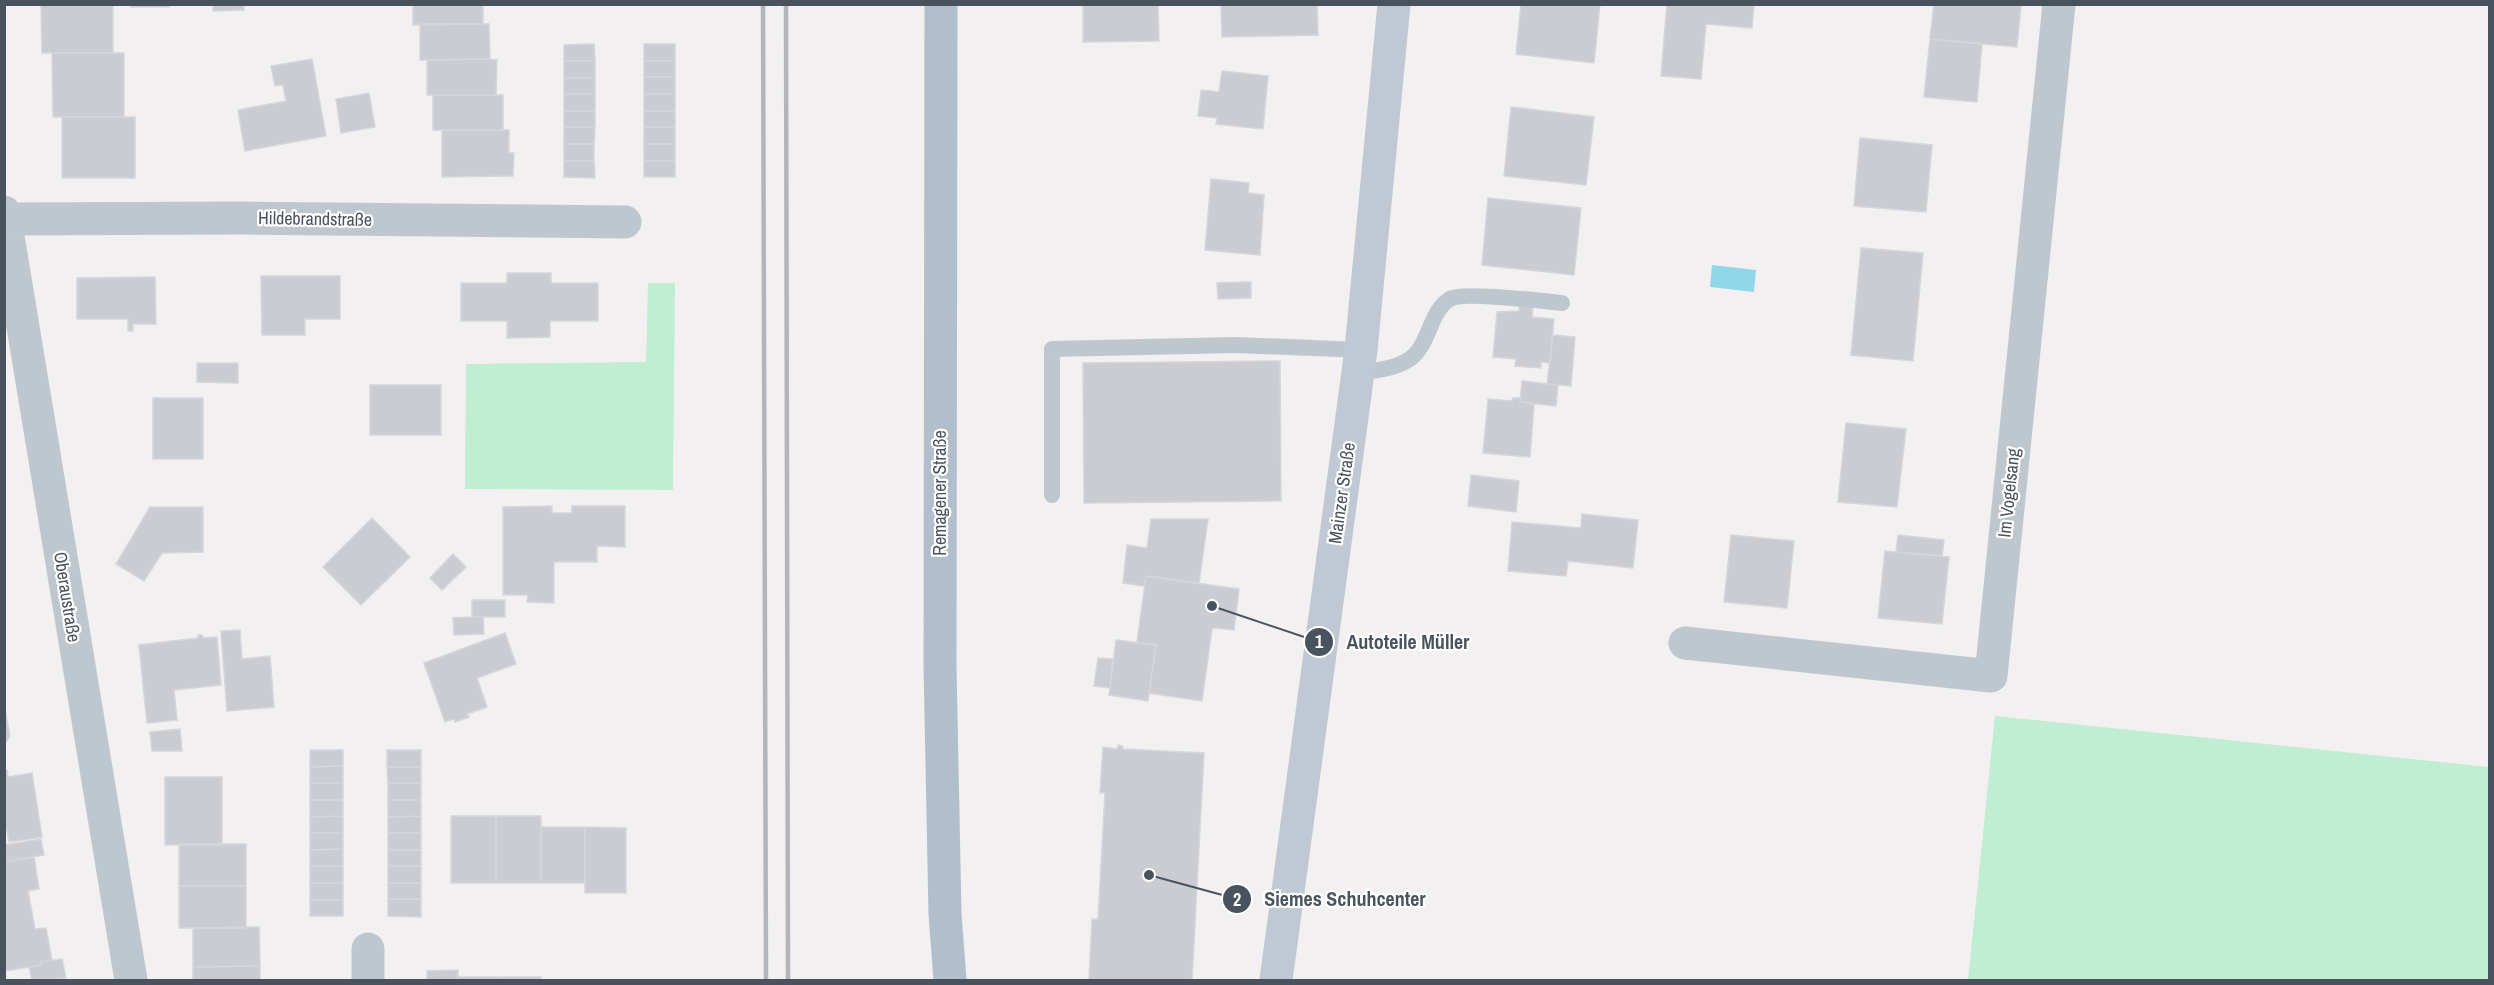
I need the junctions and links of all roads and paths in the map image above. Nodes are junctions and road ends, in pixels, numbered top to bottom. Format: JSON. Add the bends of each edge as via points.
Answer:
{"nodes":[{"id":1,"x":941,"y":4,"type":"edge"},
{"id":2,"x":1395,"y":4,"type":"edge"},
{"id":3,"x":2060,"y":4,"type":"edge"},
{"id":4,"x":625,"y":222,"type":"dead end"},
{"id":5,"x":6,"y":233,"type":"edge"},
{"id":6,"x":1562,"y":303,"type":"dead end"},
{"id":7,"x":1360,"y":362,"type":"junction"},
{"id":8,"x":1052,"y":495,"type":"dead end"},
{"id":9,"x":1685,"y":643,"type":"dead end"},
{"id":10,"x":368,"y":949,"type":"dead end"},
{"id":11,"x":131,"y":981,"type":"edge"},
{"id":12,"x":368,"y":981,"type":"edge"},
{"id":13,"x":950,"y":981,"type":"edge"},
{"id":14,"x":1276,"y":981,"type":"edge"}],
"edges":[{"from":1,"to":13,"type":"main road","name":"Remagener Straße","via":[[940,665]]},
{"from":2,"to":7,"type":"main road","name":"Mainzer Straße"},
{"from":3,"to":9,"type":"street","name":"Im Vogelsang","via":[[1991,676]]},
{"from":4,"to":5,"type":"street","name":"Hildebrandstraße","via":[[241,218]]},
{"from":5,"to":11,"type":"street","name":"Oberaustraße"},
{"from":6,"to":7,"type":"lane","via":[[1450,298],[1411,358],[1398,365]]},
{"from":7,"to":8,"type":"lane","via":[[1236,345],[1052,350]]},
{"from":7,"to":14,"type":"main road","name":"Mainzer Straße"},
{"from":10,"to":12,"type":"street"}]}
